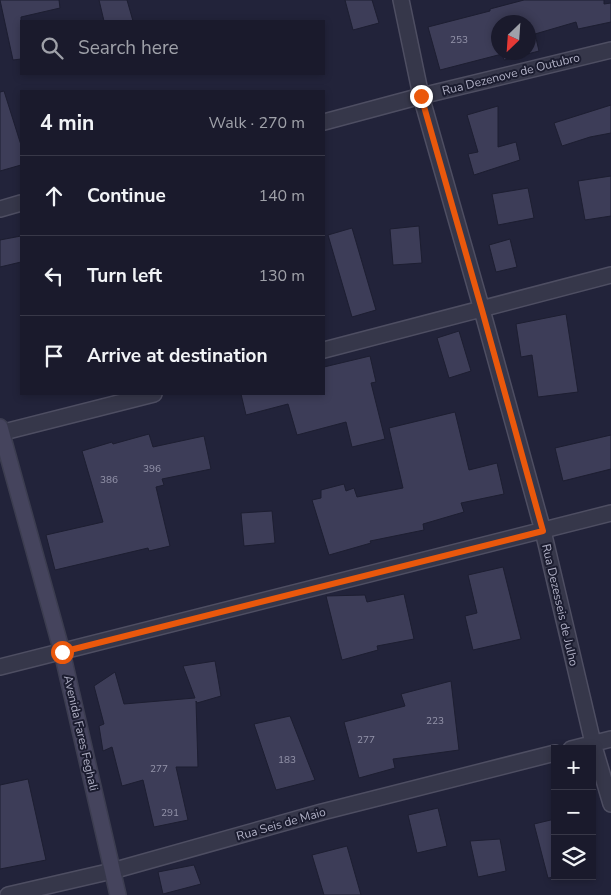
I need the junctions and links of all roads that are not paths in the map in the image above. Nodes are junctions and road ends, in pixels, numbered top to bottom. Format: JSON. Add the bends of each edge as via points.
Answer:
{"nodes":[{"id":1,"x":400,"y":0,"type":"edge"},
{"id":2,"x":611,"y":50,"type":"edge"},
{"id":3,"x":421,"y":96,"type":"junction"},
{"id":4,"x":325,"y":122,"type":"edge"},
{"id":5,"x":20,"y":203,"type":"edge"},
{"id":6,"x":0,"y":209,"type":"edge"},
{"id":7,"x":611,"y":275,"type":"edge"},
{"id":8,"x":482,"y":310,"type":"junction"},
{"id":9,"x":325,"y":350,"type":"edge"},
{"id":10,"x":150,"y":395,"type":"edge"},
{"id":11,"x":1,"y":431,"type":"edge"},
{"id":12,"x":611,"y":513,"type":"edge"},
{"id":13,"x":543,"y":531,"type":"junction"},
{"id":14,"x":62,"y":652,"type":"junction"},
{"id":15,"x":0,"y":667,"type":"edge"},
{"id":16,"x":611,"y":738,"type":"edge"},
{"id":17,"x":593,"y":743,"type":"junction"},
{"id":18,"x":586,"y":745,"type":"edge"},
{"id":19,"x":551,"y":754,"type":"edge"},
{"id":20,"x":611,"y":804,"type":"edge"},
{"id":21,"x":112,"y":871,"type":"junction"},
{"id":22,"x":8,"y":895,"type":"edge"},
{"id":23,"x":118,"y":895,"type":"edge"}],
"edges":[{"from":1,"to":3,"type":"street","name":"Rua Dezesseis de Julho"},
{"from":2,"to":3,"type":"street","name":"Rua Dezenove de Outubro"},
{"from":3,"to":4,"type":"street","name":"Rua Dezenove de Outubro"},
{"from":3,"to":8,"type":"street","name":"Rua Dezesseis de Julho"},
{"from":5,"to":6,"type":"street"},
{"from":7,"to":8,"type":"street"},
{"from":8,"to":9,"type":"street"},
{"from":8,"to":13,"type":"street","name":"Rua Dezesseis de Julho"},
{"from":10,"to":11,"type":"street"},
{"from":11,"to":14,"type":"street","name":"Avenida Fares Feghali"},
{"from":12,"to":13,"type":"street"},
{"from":13,"to":14,"type":"street"},
{"from":13,"to":17,"type":"street","name":"Rua Dezesseis de Julho"},
{"from":14,"to":15,"type":"street"},
{"from":14,"to":21,"type":"street","name":"Avenida Fares Feghali"},
{"from":16,"to":17,"type":"street"},
{"from":17,"to":18,"type":"street"},
{"from":17,"to":20,"type":"street","name":"Rua Dezesseis de Julho"},
{"from":19,"to":21,"type":"street","name":"Rua Seis de Maio","via":[[322,812]]},
{"from":21,"to":22,"type":"street","name":"Rua Seis de Maio"},
{"from":21,"to":23,"type":"street","name":"Avenida Fares Feghali"}]}
